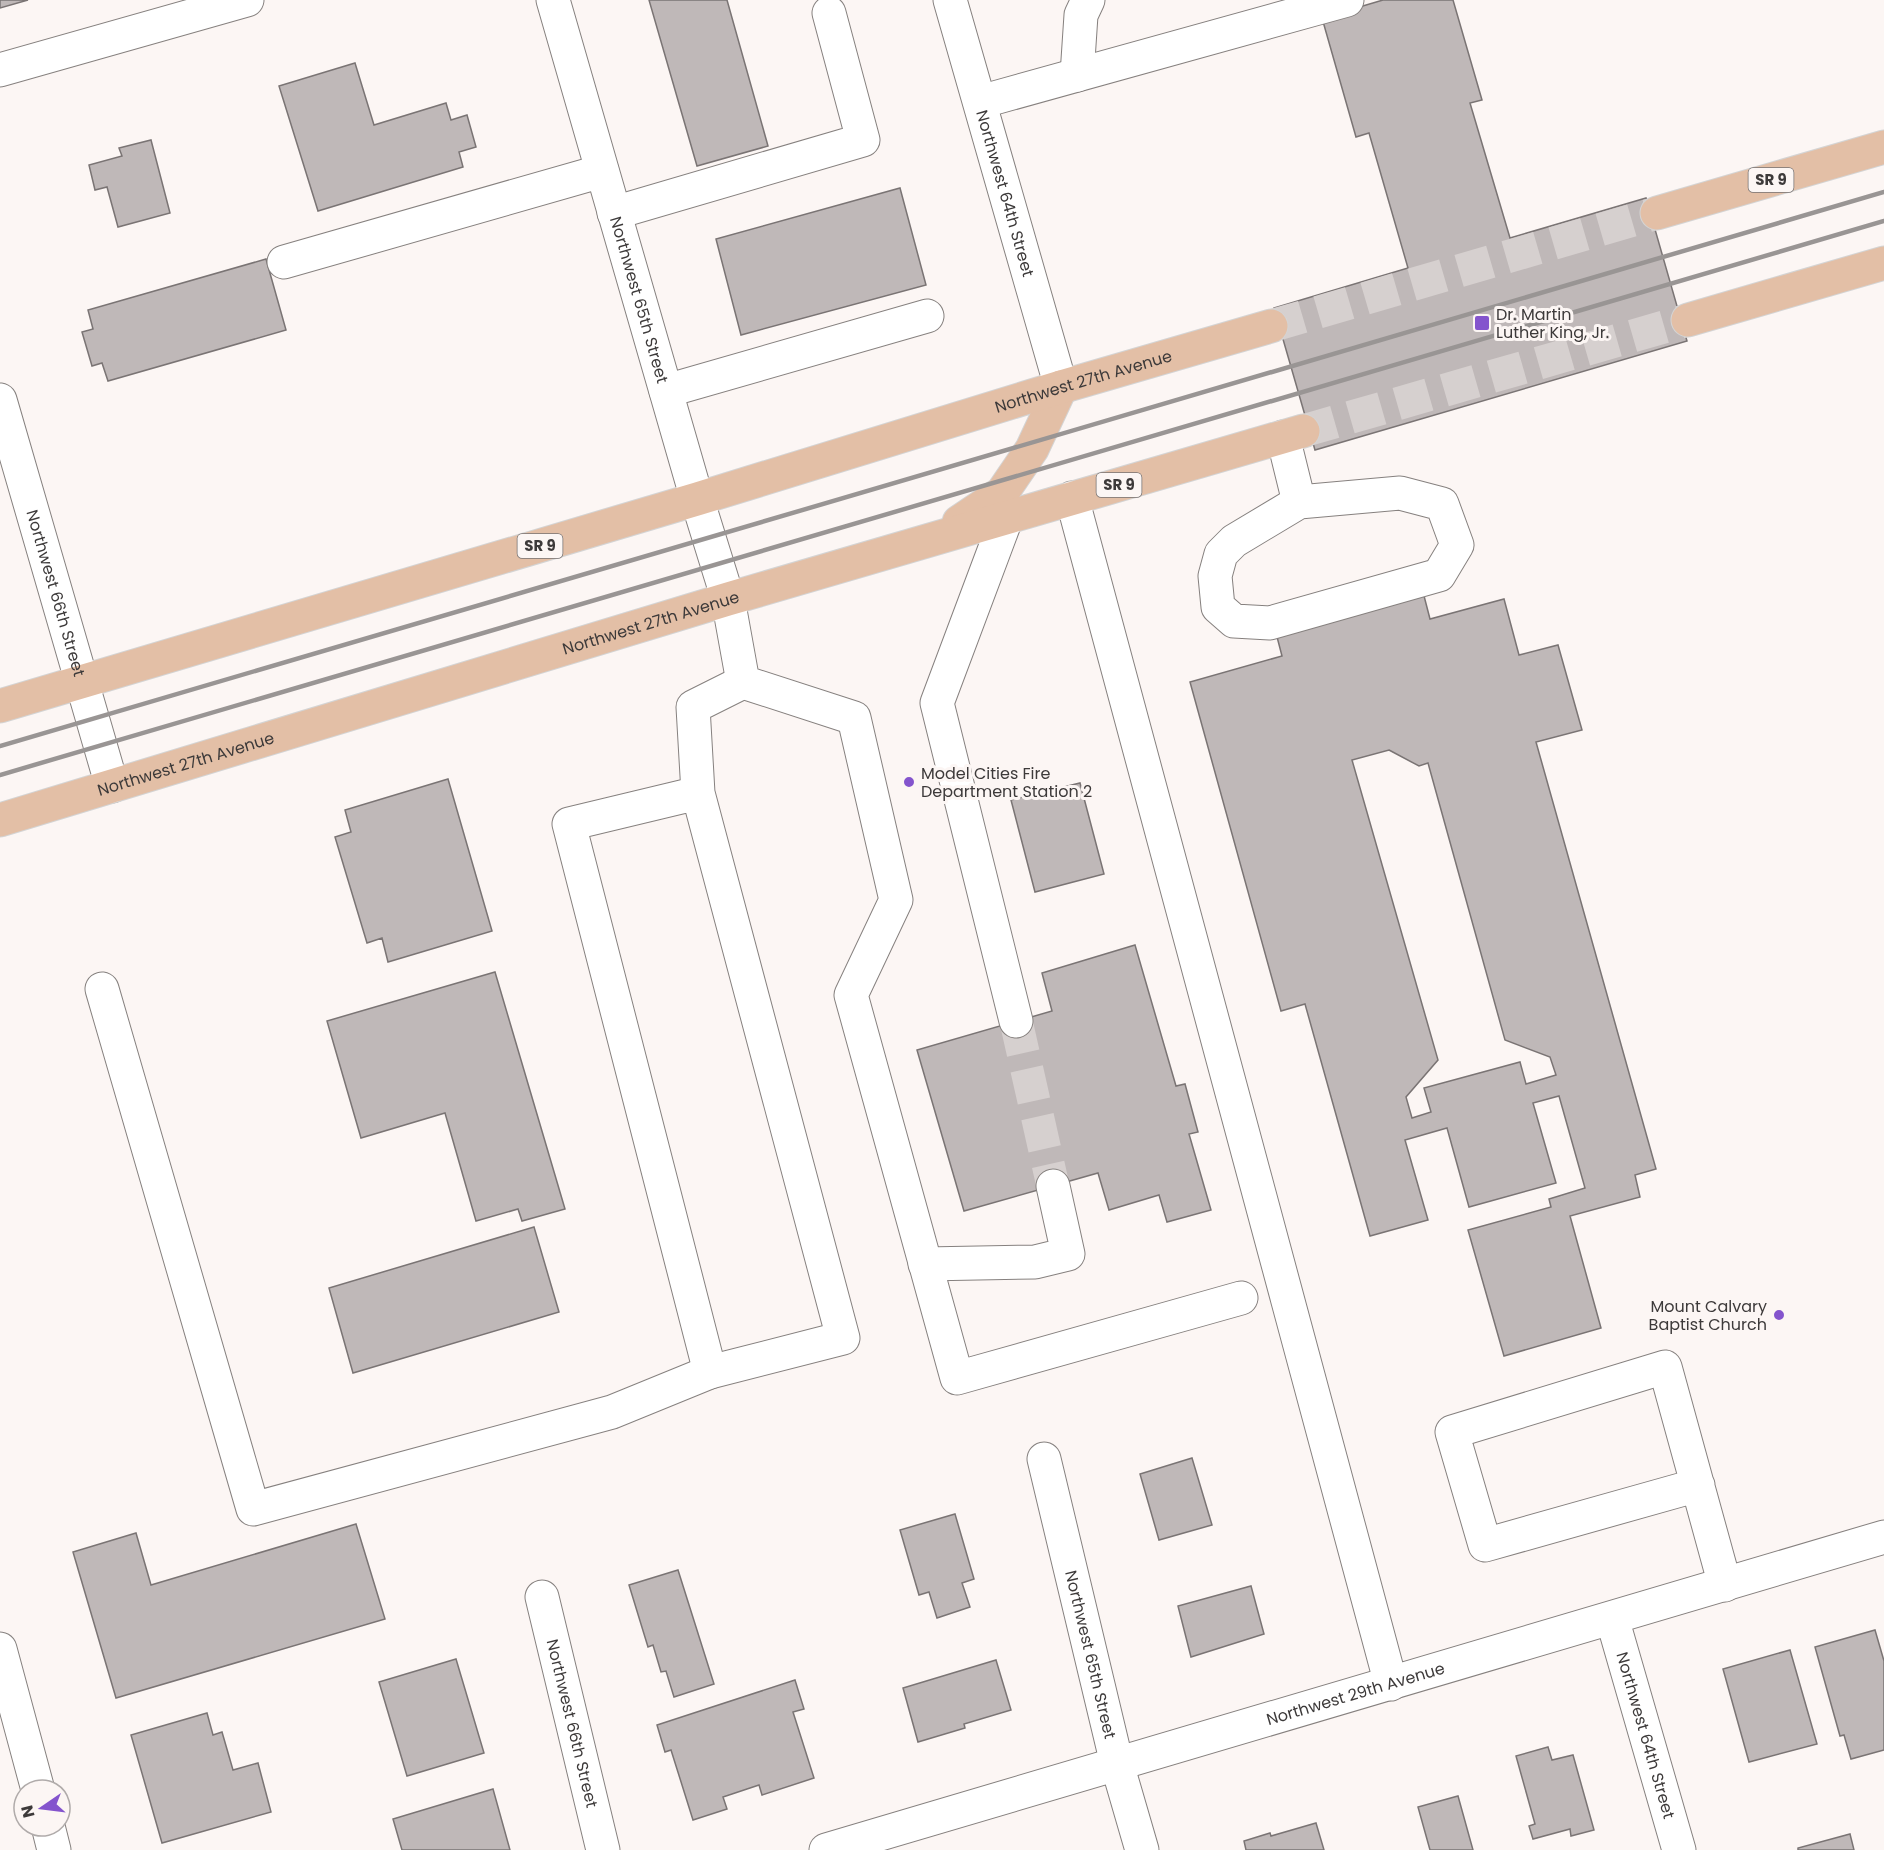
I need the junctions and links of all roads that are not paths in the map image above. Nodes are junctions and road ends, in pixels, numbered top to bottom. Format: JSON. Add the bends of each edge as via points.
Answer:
{"nodes":[{"id":1,"x":247,"y":0,"type":"edge"},
{"id":2,"x":553,"y":0,"type":"edge"},
{"id":3,"x":950,"y":0,"type":"edge"},
{"id":4,"x":1088,"y":0,"type":"edge"},
{"id":5,"x":1347,"y":0,"type":"edge"},
{"id":6,"x":829,"y":13,"type":"dead end"},
{"id":7,"x":0,"y":70,"type":"edge"},
{"id":8,"x":1077,"y":75,"type":"junction"},
{"id":9,"x":980,"y":102,"type":"junction"},
{"id":10,"x":1884,"y":147,"type":"edge"},
{"id":11,"x":602,"y":171,"type":"junction"},
{"id":12,"x":614,"y":213,"type":"junction"},
{"id":13,"x":1658,"y":213,"type":"tunnel mouth"},
{"id":14,"x":284,"y":262,"type":"dead end"},
{"id":15,"x":1884,"y":263,"type":"edge"},
{"id":16,"x":927,"y":316,"type":"dead end"},
{"id":17,"x":1688,"y":320,"type":"tunnel mouth"},
{"id":18,"x":1271,"y":326,"type":"tunnel mouth"},
{"id":19,"x":1061,"y":387,"type":"junction"},
{"id":20,"x":666,"y":391,"type":"junction"},
{"id":21,"x":0,"y":400,"type":"edge"},
{"id":22,"x":1293,"y":434,"type":"joint"},
{"id":23,"x":1072,"y":498,"type":"junction"},
{"id":24,"x":697,"y":500,"type":"junction"},
{"id":25,"x":1299,"y":502,"type":"junction"},
{"id":26,"x":1006,"y":519,"type":"junction"},
{"id":27,"x":935,"y":538,"type":"junction"},
{"id":28,"x":728,"y":599,"type":"junction"},
{"id":29,"x":81,"y":682,"type":"junction"},
{"id":30,"x":743,"y":682,"type":"junction"},
{"id":31,"x":0,"y":706,"type":"edge"},
{"id":32,"x":112,"y":786,"type":"junction"},
{"id":33,"x":698,"y":793,"type":"junction"},
{"id":34,"x":0,"y":820,"type":"edge"},
{"id":35,"x":102,"y":989,"type":"dead end"},
{"id":36,"x":1016,"y":1021,"type":"tunnel mouth"},
{"id":37,"x":1053,"y":1186,"type":"tunnel mouth"},
{"id":38,"x":925,"y":1264,"type":"junction"},
{"id":39,"x":1241,"y":1298,"type":"dead end"},
{"id":40,"x":710,"y":1372,"type":"junction"},
{"id":41,"x":1044,"y":1459,"type":"dead end"},
{"id":42,"x":1698,"y":1485,"type":"junction"},
{"id":43,"x":1884,"y":1537,"type":"edge"},
{"id":44,"x":1725,"y":1585,"type":"junction"},
{"id":45,"x":542,"y":1597,"type":"dead end"},
{"id":46,"x":1612,"y":1618,"type":"junction"},
{"id":47,"x":0,"y":1649,"type":"edge"},
{"id":48,"x":1391,"y":1684,"type":"junction"},
{"id":49,"x":1117,"y":1764,"type":"junction"},
{"id":50,"x":35,"y":1778,"type":"edge"},
{"id":51,"x":603,"y":1850,"type":"edge"},
{"id":52,"x":826,"y":1850,"type":"edge"},
{"id":53,"x":1142,"y":1850,"type":"edge"},
{"id":54,"x":1679,"y":1850,"type":"edge"}],
"edges":[{"from":1,"to":7,"type":"street"},
{"from":2,"to":11,"type":"street","name":"Northwest 65th Street"},
{"from":3,"to":9,"type":"street","name":"Northwest 64th Street"},
{"from":4,"to":8,"type":"street","via":[[1081,15]]},
{"from":5,"to":8,"type":"street"},
{"from":6,"to":12,"type":"street","via":[[863,140]]},
{"from":8,"to":9,"type":"street"},
{"from":9,"to":19,"type":"street","name":"Northwest 64th Street"},
{"from":10,"to":13,"type":"main road","number":"SR 9"},
{"from":11,"to":12,"type":"street","name":"Northwest 65th Street"},
{"from":11,"to":14,"type":"street"},
{"from":12,"to":20,"type":"street","name":"Northwest 65th Street"},
{"from":15,"to":17,"type":"main road"},
{"from":16,"to":20,"type":"street"},
{"from":18,"to":19,"type":"main road","name":"Northwest 27th Avenue","number":"SR 9"},
{"from":19,"to":24,"type":"main road","name":"Northwest 27th Avenue","number":"SR 9"},
{"from":19,"to":27,"type":"main road","via":[[1032,449],[1002,493]]},
{"from":20,"to":24,"type":"street","name":"Northwest 65th Street"},
{"from":21,"to":29,"type":"street","name":"Northwest 66th Street"},
{"from":22,"to":23,"type":"main road","name":"Northwest 27th Avenue","number":"SR 9"},
{"from":22,"to":25,"type":"street"},
{"from":23,"to":26,"type":"main road","name":"Northwest 27th Avenue","number":"SR 9"},
{"from":23,"to":48,"type":"street"},
{"from":24,"to":28,"type":"street","name":"Northwest 65th Street"},
{"from":24,"to":29,"type":"main road","name":"Northwest 27th Avenue","number":"SR 9"},
{"from":25,"to":25,"type":"street","via":[[1234,541],[1221,554],[1215,576],[1218,607],[1234,621],[1270,623],[1439,575],[1457,545],[1442,504],[1421,498],[1400,493]]},
{"from":26,"to":27,"type":"main road","name":"Northwest 27th Avenue","number":"SR 9"},
{"from":26,"to":36,"type":"street","via":[[937,703]]},
{"from":27,"to":28,"type":"main road","name":"Northwest 27th Avenue","number":"SR 9"},
{"from":28,"to":30,"type":"street","name":"Northwest 65th Street"},
{"from":28,"to":32,"type":"main road","name":"Northwest 27th Avenue","number":"SR 9"},
{"from":29,"to":31,"type":"main road","name":"Northwest 27th Avenue","number":"SR 9"},
{"from":29,"to":32,"type":"street","name":"Northwest 66th Street"},
{"from":30,"to":33,"type":"street","via":[[693,707]]},
{"from":30,"to":38,"type":"street","via":[[854,718],[896,900],[851,995]]},
{"from":32,"to":34,"type":"main road","name":"Northwest 27th Avenue","number":"SR 9"},
{"from":33,"to":40,"type":"street","via":[[569,824]]},
{"from":33,"to":40,"type":"street","via":[[843,1338]]},
{"from":35,"to":40,"type":"street","via":[[253,1509],[612,1412]]},
{"from":37,"to":38,"type":"street","via":[[1068,1254],[1035,1262]]},
{"from":38,"to":39,"type":"street","via":[[957,1378]]},
{"from":41,"to":49,"type":"street","name":"Northwest 65th Street"},
{"from":42,"to":42,"type":"street","via":[[1665,1368],[1452,1432],[1485,1545]]},
{"from":42,"to":44,"type":"street"},
{"from":43,"to":44,"type":"street","name":"Northwest 29th Avenue"},
{"from":44,"to":46,"type":"street","name":"Northwest 29th Avenue"},
{"from":45,"to":51,"type":"street","name":"Northwest 66th Street"},
{"from":46,"to":48,"type":"street","name":"Northwest 29th Avenue"},
{"from":46,"to":54,"type":"street","name":"Northwest 64th Street"},
{"from":47,"to":50,"type":"street"},
{"from":48,"to":49,"type":"street","name":"Northwest 29th Avenue"},
{"from":49,"to":52,"type":"street","name":"Northwest 29th Avenue"},
{"from":49,"to":53,"type":"street","name":"Northwest 65th Street"}]}
